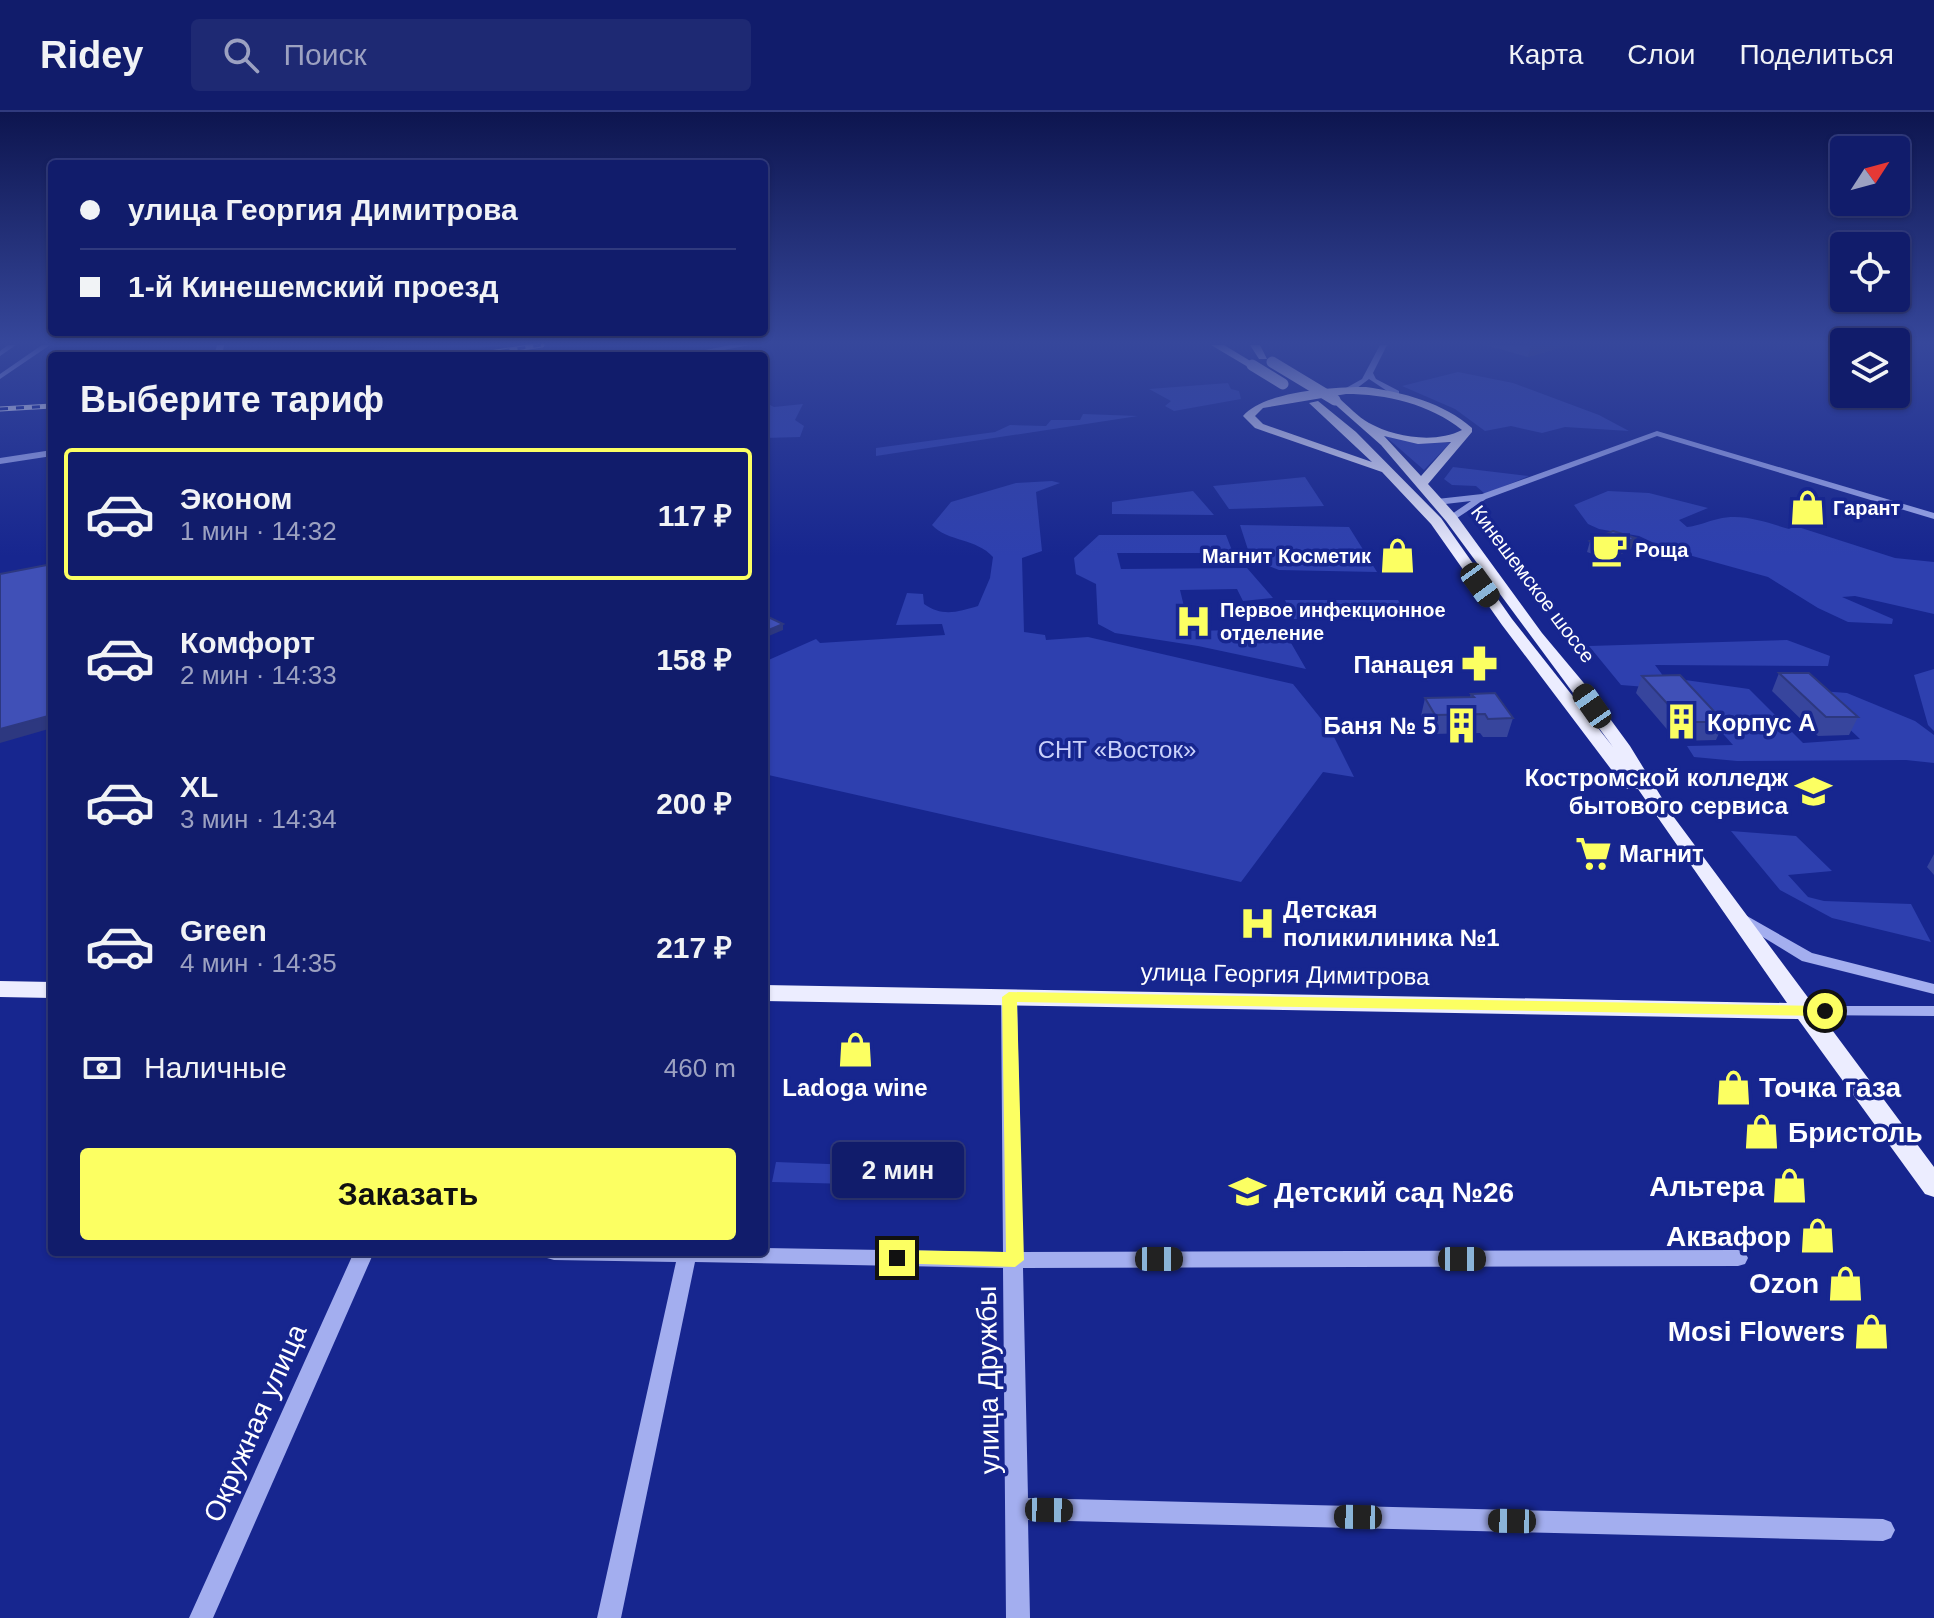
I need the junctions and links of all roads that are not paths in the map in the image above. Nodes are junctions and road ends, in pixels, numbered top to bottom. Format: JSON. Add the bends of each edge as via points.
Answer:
{"nodes":[{"id":1,"x":1249,"y":415,"type":"edge"},
{"id":2,"x":1330,"y":415,"type":"edge"},
{"id":3,"x":1354,"y":415,"type":"edge"},
{"id":4,"x":1444,"y":415,"type":"edge"},
{"id":5,"x":1338,"y":421,"type":"junction"},
{"id":6,"x":1365,"y":424,"type":"junction"},
{"id":7,"x":1462,"y":435,"type":"junction"},
{"id":8,"x":1289,"y":437,"type":"junction"},
{"id":9,"x":48,"y":454,"type":"edge"},
{"id":10,"x":0,"y":461,"type":"edge"},
{"id":11,"x":1393,"y":475,"type":"junction"},
{"id":12,"x":1422,"y":483,"type":"junction"},
{"id":13,"x":1483,"y":497,"type":"junction"},
{"id":14,"x":1437,"y":502,"type":"junction"},
{"id":15,"x":1934,"y":516,"type":"edge"},
{"id":16,"x":1451,"y":518,"type":"junction"},
{"id":17,"x":1665,"y":818,"type":"junction"},
{"id":18,"x":1740,"y":917,"type":"junction"},
{"id":19,"x":0,"y":989,"type":"edge"},
{"id":20,"x":1934,"y":989,"type":"edge"},
{"id":21,"x":48,"y":990,"type":"edge"},
{"id":22,"x":768,"y":993,"type":"edge"},
{"id":23,"x":1009,"y":997,"type":"junction"},
{"id":24,"x":1804,"y":1011,"type":"junction"},
{"id":25,"x":1934,"y":1011,"type":"edge"},
{"id":26,"x":1934,"y":1187,"type":"edge"},
{"id":27,"x":768,"y":1255,"type":"edge"},
{"id":28,"x":362,"y":1256,"type":"edge"},
{"id":29,"x":687,"y":1256,"type":"edge"},
{"id":30,"x":1738,"y":1258,"type":"dead end"},
{"id":31,"x":1015,"y":1260,"type":"junction"},
{"id":32,"x":1018,"y":1509,"type":"junction"},
{"id":33,"x":1883,"y":1530,"type":"dead end"},
{"id":34,"x":201,"y":1618,"type":"edge"},
{"id":35,"x":609,"y":1618,"type":"edge"},
{"id":36,"x":1018,"y":1618,"type":"edge"}],
"edges":[{"from":1,"to":8,"type":"main road","via":[[1259,426]]},
{"from":2,"to":5,"type":"main road","name":"Кинешемское шоссе","bridge":true},
{"from":3,"to":6,"type":"main road","bridge":true},
{"from":4,"to":7,"type":"main road","via":[[1468,430]]},
{"from":5,"to":8,"type":"main road","via":[[1345,432],[1337,438]]},
{"from":5,"to":11,"type":"main road","name":"Кинешемское шоссе"},
{"from":6,"to":7,"type":"main road","via":[[1418,441]]},
{"from":6,"to":12,"type":"main road","name":"Кинешемское шоссе"},
{"from":7,"to":12,"type":"main road"},
{"from":8,"to":11,"type":"main road"},
{"from":9,"to":10,"type":"street"},
{"from":11,"to":17,"type":"main road","name":"Кинешемское шоссе","via":[[1436,521],[1602,748]]},
{"from":12,"to":14,"type":"main road","name":"Кинешемское шоссе"},
{"from":13,"to":14,"type":"street"},
{"from":13,"to":15,"type":"street","via":[[1657,433]]},
{"from":13,"to":16,"type":"street"},
{"from":14,"to":16,"type":"main road","name":"Кинешемское шоссе"},
{"from":16,"to":17,"type":"main road","name":"Кинешемское шоссе","via":[[1595,710]]},
{"from":17,"to":18,"type":"main road","name":"Кинешемское шоссе"},
{"from":18,"to":20,"type":"street","via":[[1807,957]]},
{"from":18,"to":24,"type":"main road","name":"Кинешемское шоссе"},
{"from":19,"to":21,"type":"main road"},
{"from":22,"to":23,"type":"main road","name":"улица Георгия Димитрова"},
{"from":23,"to":24,"type":"main road","name":"улица Георгия Димитрова"},
{"from":23,"to":31,"type":"street","name":"улица Дружбы"},
{"from":24,"to":25,"type":"street"},
{"from":24,"to":26,"type":"main road","name":"Кинешемское шоссе"},
{"from":27,"to":31,"type":"street"},
{"from":28,"to":34,"type":"street","name":"Окружная улица"},
{"from":29,"to":35,"type":"street"},
{"from":30,"to":31,"type":"street"},
{"from":31,"to":32,"type":"street","name":"улица Дружбы"},
{"from":32,"to":33,"type":"street"},
{"from":32,"to":36,"type":"street","name":"улица Дружбы"}]}
